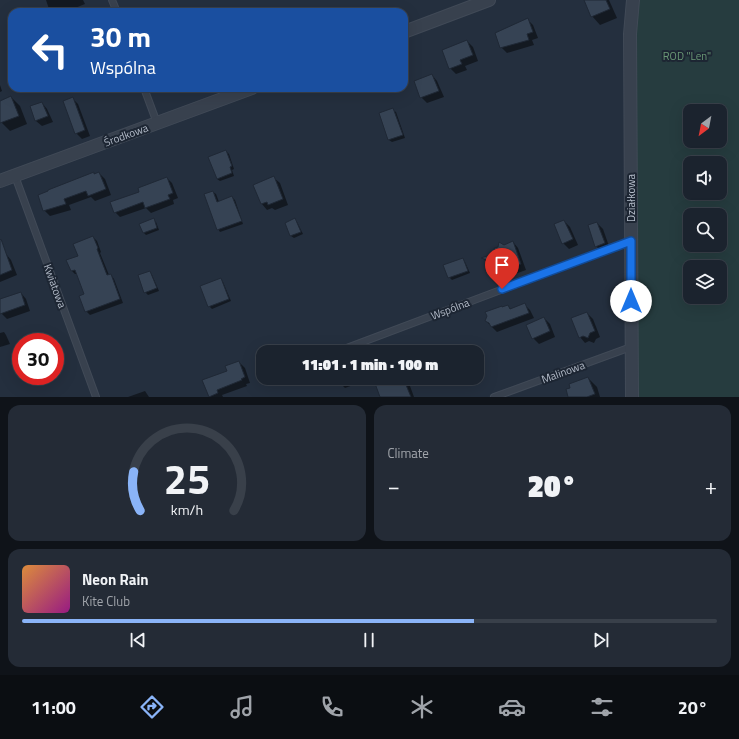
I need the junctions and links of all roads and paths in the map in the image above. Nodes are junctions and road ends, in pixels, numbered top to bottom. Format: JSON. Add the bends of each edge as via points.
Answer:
{"nodes":[{"id":1,"x":489,"y":0,"type":"edge"},
{"id":2,"x":633,"y":0,"type":"edge"},
{"id":3,"x":408,"y":30,"type":"edge"},
{"id":4,"x":145,"y":92,"type":"edge"},
{"id":5,"x":241,"y":92,"type":"edge"},
{"id":6,"x":157,"y":123,"type":"junction"},
{"id":7,"x":15,"y":176,"type":"junction"},
{"id":8,"x":0,"y":181,"type":"edge"},
{"id":9,"x":631,"y":241,"type":"junction"},
{"id":10,"x":355,"y":345,"type":"edge"},
{"id":11,"x":632,"y":347,"type":"junction"},
{"id":12,"x":96,"y":397,"type":"edge"},
{"id":13,"x":494,"y":397,"type":"edge"},
{"id":14,"x":632,"y":397,"type":"edge"}],
"edges":[{"from":1,"to":3,"type":"street"},
{"from":2,"to":9,"type":"street","name":"Działkowa","via":[[630,34]]},
{"from":4,"to":6,"type":"lane"},
{"from":5,"to":6,"type":"street","name":"Środkowa"},
{"from":6,"to":7,"type":"street","name":"Środkowa"},
{"from":7,"to":8,"type":"street","name":"Środkowa"},
{"from":7,"to":12,"type":"lane","name":"Kwiatowa"},
{"from":9,"to":10,"type":"lane","name":"Wspólna"},
{"from":9,"to":11,"type":"street","name":"Działkowa"},
{"from":11,"to":13,"type":"lane","name":"Malinowa"},
{"from":11,"to":14,"type":"street","name":"Działkowa"}]}
